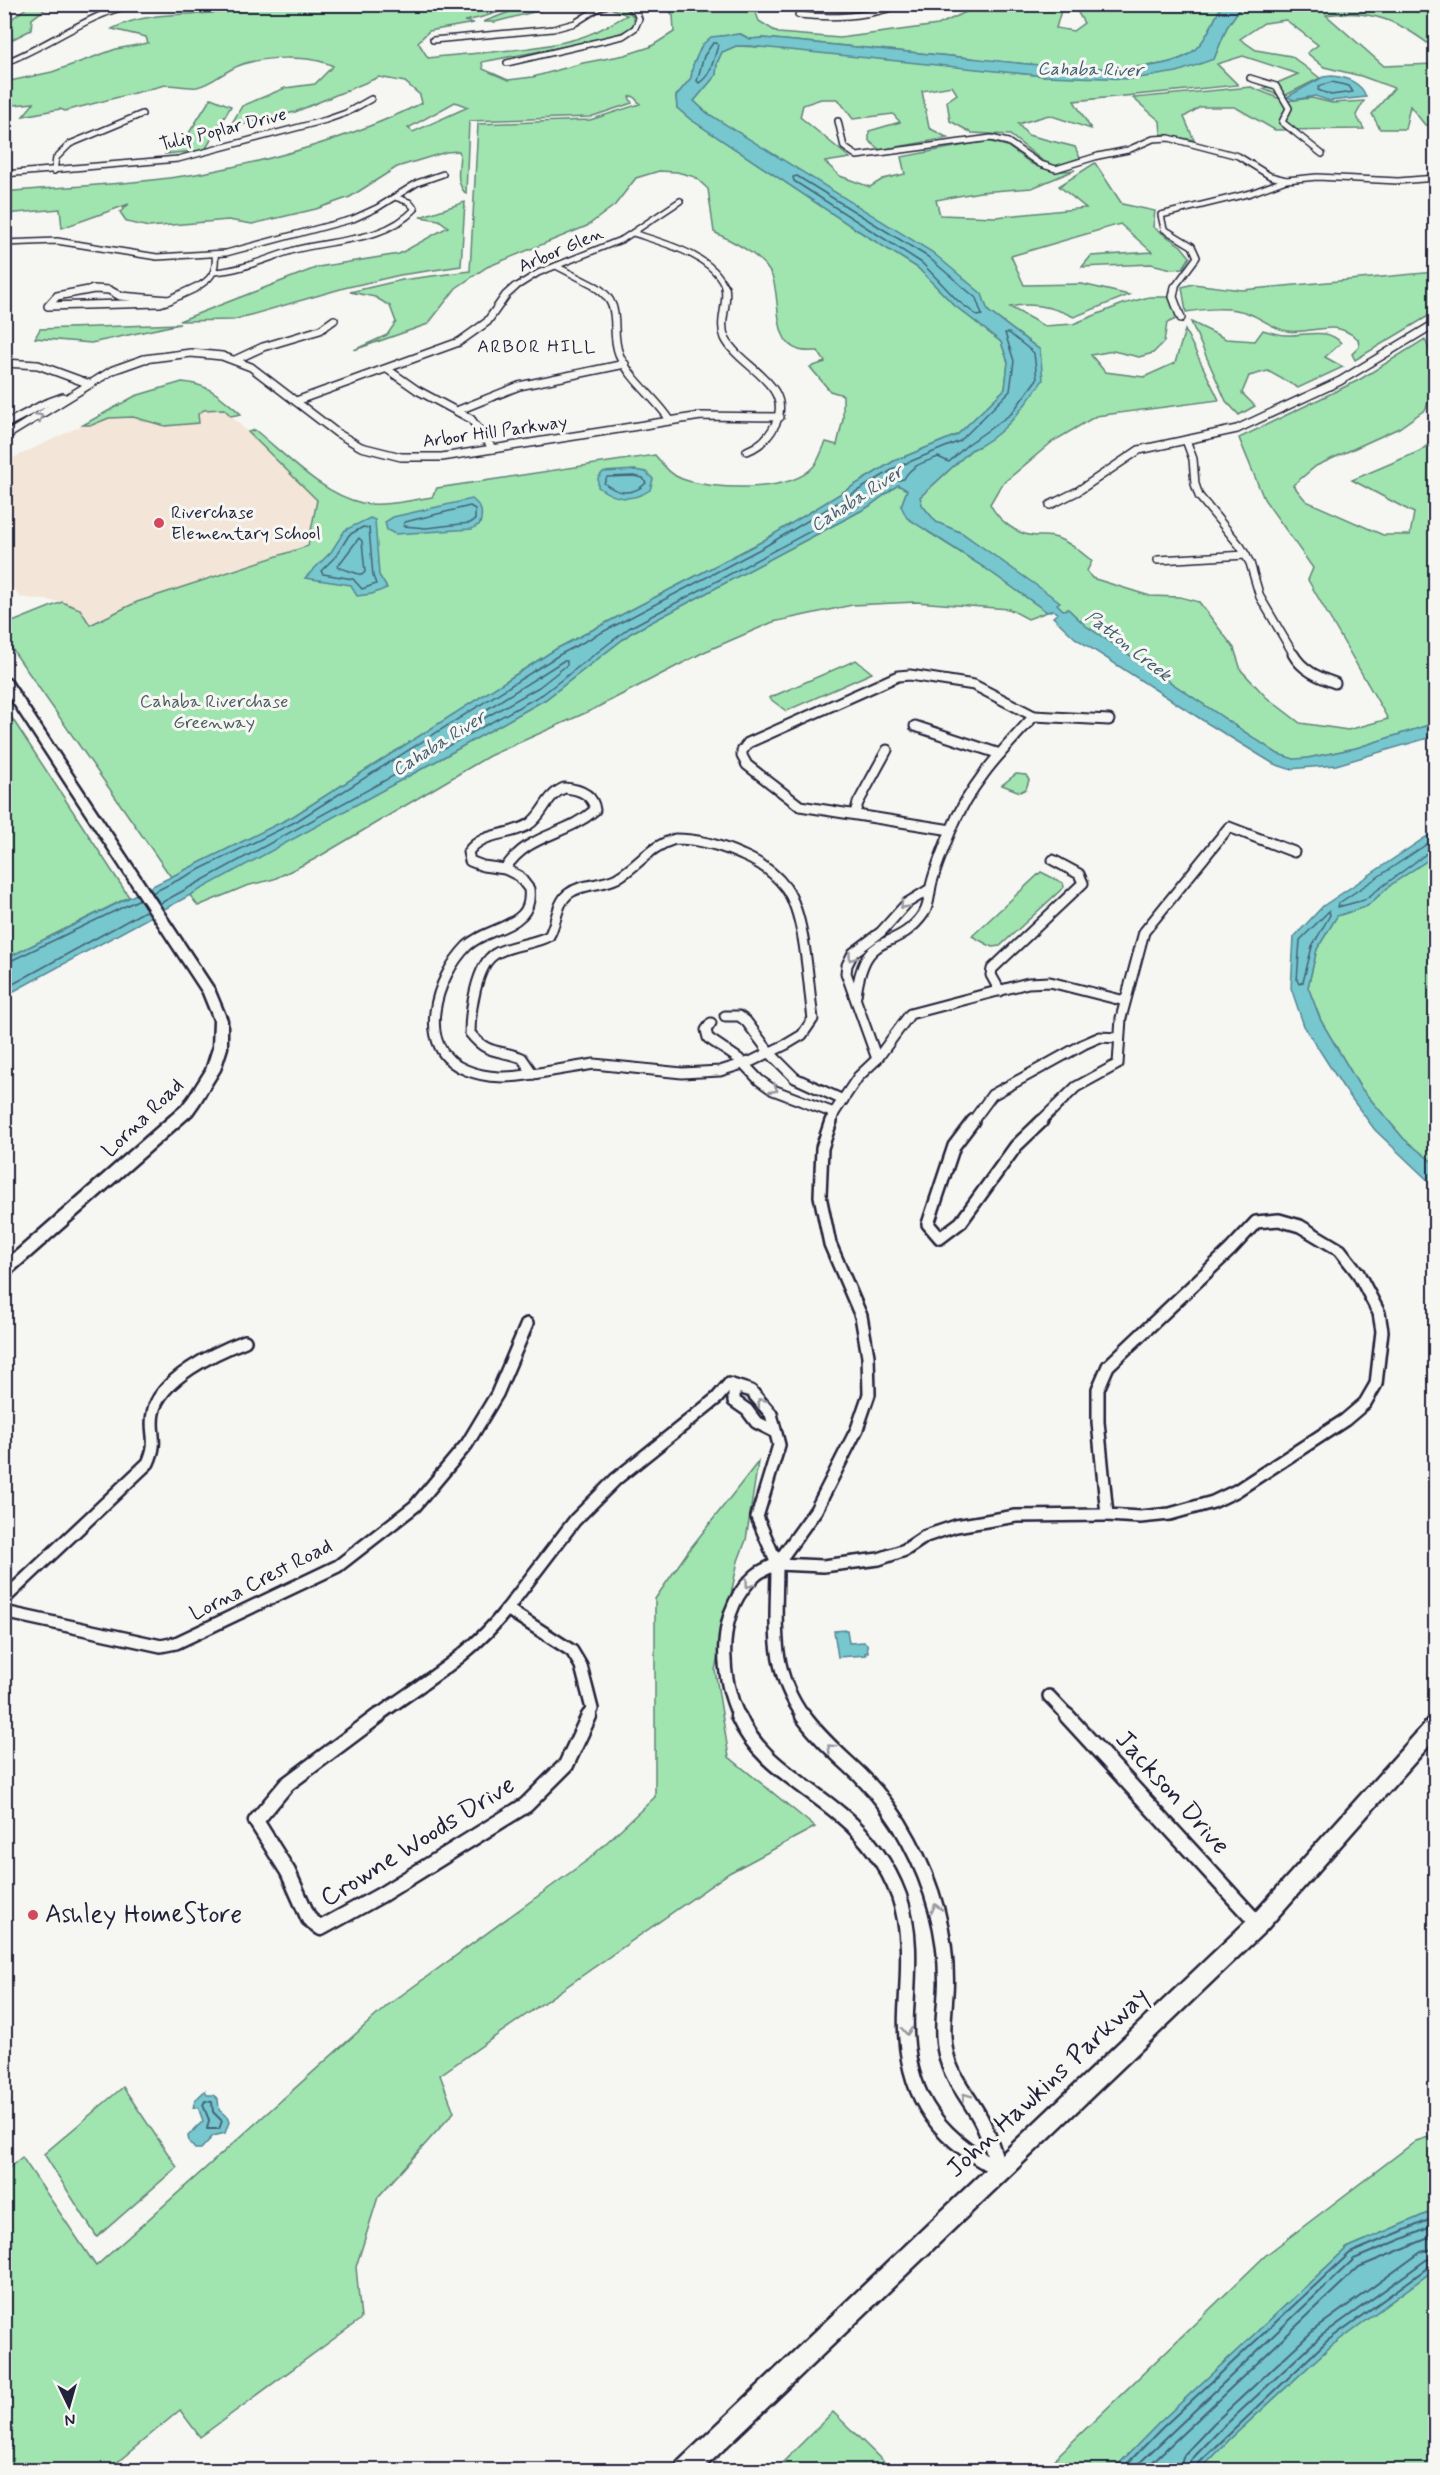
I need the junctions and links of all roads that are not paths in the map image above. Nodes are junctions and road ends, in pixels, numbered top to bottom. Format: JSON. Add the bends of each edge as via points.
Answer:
{"nodes":[{"id":1,"x":134,"y":4,"type":"edge"},
{"id":2,"x":611,"y":4,"type":"edge"},
{"id":3,"x":626,"y":4,"type":"edge"},
{"id":4,"x":903,"y":4,"type":"edge"},
{"id":5,"x":798,"y":15,"type":"dead end"},
{"id":6,"x":433,"y":40,"type":"dead end"},
{"id":7,"x":4,"y":63,"type":"edge"},
{"id":8,"x":507,"y":63,"type":"dead end"},
{"id":9,"x":1250,"y":78,"type":"dead end"},
{"id":10,"x":371,"y":99,"type":"dead end"},
{"id":11,"x":142,"y":114,"type":"dead end"},
{"id":12,"x":838,"y":121,"type":"dead end"},
{"id":13,"x":1322,"y":154,"type":"dead end"},
{"id":14,"x":54,"y":171,"type":"junction"},
{"id":15,"x":4,"y":174,"type":"edge"},
{"id":16,"x":443,"y":174,"type":"dead end"},
{"id":17,"x":1436,"y":178,"type":"edge"},
{"id":18,"x":1286,"y":180,"type":"junction"},
{"id":19,"x":395,"y":197,"type":"junction"},
{"id":20,"x":680,"y":201,"type":"dead end"},
{"id":21,"x":633,"y":233,"type":"junction"},
{"id":22,"x":4,"y":243,"type":"edge"},
{"id":23,"x":215,"y":254,"type":"junction"},
{"id":24,"x":556,"y":266,"type":"junction"},
{"id":25,"x":214,"y":272,"type":"junction"},
{"id":26,"x":169,"y":300,"type":"junction"},
{"id":27,"x":1181,"y":318,"type":"dead end"},
{"id":28,"x":334,"y":321,"type":"dead end"},
{"id":29,"x":1436,"y":323,"type":"edge"},
{"id":30,"x":235,"y":360,"type":"junction"},
{"id":31,"x":4,"y":363,"type":"edge"},
{"id":32,"x":625,"y":364,"type":"junction"},
{"id":33,"x":387,"y":369,"type":"junction"},
{"id":34,"x":87,"y":383,"type":"junction"},
{"id":35,"x":72,"y":394,"type":"junction"},
{"id":36,"x":297,"y":401,"type":"junction"},
{"id":37,"x":459,"y":410,"type":"junction"},
{"id":38,"x":780,"y":417,"type":"junction"},
{"id":39,"x":670,"y":420,"type":"junction"},
{"id":40,"x":4,"y":425,"type":"edge"},
{"id":41,"x":4,"y":437,"type":"edge"},
{"id":42,"x":1186,"y":440,"type":"junction"},
{"id":43,"x":493,"y":449,"type":"junction"},
{"id":44,"x":747,"y":451,"type":"dead end"},
{"id":45,"x":400,"y":457,"type":"junction"},
{"id":46,"x":394,"y":468,"type":"dead end"},
{"id":47,"x":1050,"y":505,"type":"dead end"},
{"id":48,"x":1246,"y":555,"type":"junction"},
{"id":49,"x":1158,"y":560,"type":"dead end"},
{"id":50,"x":4,"y":680,"type":"edge"},
{"id":51,"x":1335,"y":683,"type":"dead end"},
{"id":52,"x":1034,"y":716,"type":"junction"},
{"id":53,"x":1108,"y":720,"type":"dead end"},
{"id":54,"x":915,"y":726,"type":"dead end"},
{"id":55,"x":887,"y":750,"type":"dead end"},
{"id":56,"x":1000,"y":754,"type":"junction"},
{"id":57,"x":855,"y":813,"type":"junction"},
{"id":58,"x":952,"y":830,"type":"junction"},
{"id":59,"x":1294,"y":852,"type":"dead end"},
{"id":60,"x":1053,"y":860,"type":"dead end"},
{"id":61,"x":505,"y":869,"type":"junction"},
{"id":62,"x":930,"y":889,"type":"junction"},
{"id":63,"x":1000,"y":991,"type":"junction"},
{"id":64,"x":856,"y":996,"type":"junction"},
{"id":65,"x":1125,"y":1001,"type":"junction"},
{"id":66,"x":725,"y":1016,"type":"dead end"},
{"id":67,"x":711,"y":1023,"type":"dead end"},
{"id":68,"x":1118,"y":1038,"type":"junction"},
{"id":69,"x":770,"y":1053,"type":"junction"},
{"id":70,"x":877,"y":1059,"type":"junction"},
{"id":71,"x":745,"y":1065,"type":"junction"},
{"id":72,"x":534,"y":1075,"type":"junction"},
{"id":73,"x":843,"y":1100,"type":"junction"},
{"id":74,"x":834,"y":1113,"type":"junction"},
{"id":75,"x":4,"y":1271,"type":"edge"},
{"id":76,"x":527,"y":1324,"type":"dead end"},
{"id":77,"x":245,"y":1341,"type":"dead end"},
{"id":78,"x":734,"y":1387,"type":"junction"},
{"id":79,"x":774,"y":1431,"type":"junction"},
{"id":80,"x":1107,"y":1515,"type":"junction"},
{"id":81,"x":777,"y":1564,"type":"junction"},
{"id":82,"x":4,"y":1599,"type":"edge"},
{"id":83,"x":506,"y":1609,"type":"junction"},
{"id":84,"x":4,"y":1612,"type":"edge"},
{"id":85,"x":1049,"y":1696,"type":"dead end"},
{"id":86,"x":1436,"y":1724,"type":"edge"},
{"id":87,"x":1258,"y":1924,"type":"junction"},
{"id":88,"x":999,"y":2169,"type":"junction"},
{"id":89,"x":686,"y":2470,"type":"edge"}],
"edges":[{"from":1,"to":7,"type":"street","via":[[96,14],[34,51]]},
{"from":2,"to":6,"type":"street","via":[[575,23],[553,29]]},
{"from":3,"to":8,"type":"street","via":[[639,19],[636,28],[623,36]]},
{"from":4,"to":5,"type":"street","via":[[858,16]]},
{"from":9,"to":13,"type":"street","via":[[1276,86],[1289,108],[1282,122]]},
{"from":10,"to":14,"type":"street","name":"Tulip Poplar Drive","via":[[326,120],[194,156]]},
{"from":11,"to":14,"type":"street","via":[[70,144],[56,158]]},
{"from":12,"to":18,"type":"street","via":[[844,147],[857,156],[991,138],[1008,142],[1040,164],[1056,169],[1128,150],[1153,138],[1169,138],[1238,156],[1270,176]]},
{"from":14,"to":15,"type":"street","name":"Tulip Poplar Drive"},
{"from":16,"to":19,"type":"street","via":[[417,183]]},
{"from":17,"to":18,"type":"street"},
{"from":18,"to":27,"type":"street","via":[[1251,193],[1161,215],[1164,229],[1192,246],[1197,257],[1193,269],[1176,284],[1173,294]]},
{"from":19,"to":23,"type":"street","via":[[371,212],[343,222]]},
{"from":19,"to":25,"type":"street","via":[[415,209],[394,225],[232,271]]},
{"from":20,"to":21,"type":"street","name":"Arbor Glen"},
{"from":21,"to":24,"type":"street","name":"Arbor Glen"},
{"from":21,"to":38,"type":"street","via":[[685,252],[722,280],[727,295],[725,338],[778,394]]},
{"from":22,"to":23,"type":"street","via":[[57,242],[157,257]]},
{"from":23,"to":25,"type":"street"},
{"from":24,"to":32,"type":"street","via":[[609,299],[614,311],[614,338]]},
{"from":24,"to":33,"type":"street","name":"Arbor Glen","via":[[516,286],[487,322],[466,337]]},
{"from":25,"to":26,"type":"street","via":[[205,282]]},
{"from":26,"to":26,"type":"street","via":[[160,303],[48,306],[57,296],[94,289],[120,296]]},
{"from":28,"to":30,"type":"street","via":[[320,330]]},
{"from":29,"to":42,"type":"street","via":[[1340,381],[1247,424]]},
{"from":30,"to":34,"type":"street","name":"Arbor Hill Parkway","via":[[197,354],[152,358],[120,367]]},
{"from":30,"to":36,"type":"street","name":"Arbor Hill Parkway","via":[[258,371]]},
{"from":31,"to":34,"type":"street","via":[[38,365]]},
{"from":32,"to":37,"type":"street","via":[[524,383]]},
{"from":32,"to":39,"type":"street"},
{"from":33,"to":36,"type":"street","name":"Arbor Glen"},
{"from":33,"to":37,"type":"street","via":[[419,392]]},
{"from":34,"to":35,"type":"street","name":"Arbor Hill Parkway"},
{"from":35,"to":40,"type":"street","name":"Arbor Hill Parkway"},
{"from":41,"to":35,"type":"street","name":"Arbor Hill Parkway","one_way":true},
{"from":36,"to":45,"type":"street","name":"Arbor Hill Parkway","via":[[355,445]]},
{"from":37,"to":43,"type":"street","via":[[478,423]]},
{"from":38,"to":39,"type":"street","name":"Arbor Hill Parkway","via":[[728,415]]},
{"from":38,"to":44,"type":"street","via":[[760,445]]},
{"from":39,"to":43,"type":"street","name":"Arbor Hill Parkway"},
{"from":42,"to":47,"type":"street","via":[[1132,453],[1078,491]]},
{"from":42,"to":48,"type":"street","via":[[1199,496]]},
{"from":43,"to":45,"type":"street","name":"Arbor Hill Parkway","via":[[442,457]]},
{"from":45,"to":46,"type":"street"},
{"from":48,"to":49,"type":"street"},
{"from":48,"to":51,"type":"street","via":[[1260,597],[1297,661],[1317,677]]},
{"from":50,"to":75,"type":"street","name":"Lorna Road","via":[[209,992],[221,1023],[220,1052],[212,1073],[187,1110]]},
{"from":52,"to":53,"type":"street"},
{"from":52,"to":56,"type":"street"},
{"from":52,"to":57,"type":"street","via":[[974,685],[898,676],[743,748],[747,765],[800,806]]},
{"from":54,"to":56,"type":"street"},
{"from":55,"to":57,"type":"street"},
{"from":56,"to":58,"type":"street","via":[[967,793]]},
{"from":57,"to":58,"type":"street"},
{"from":58,"to":62,"type":"street"},
{"from":59,"to":65,"type":"street","via":[[1229,827],[1144,932]]},
{"from":60,"to":63,"type":"street","via":[[1079,874],[1083,883],[992,969]]},
{"from":61,"to":61,"type":"street","via":[[520,847],[566,832],[589,817],[595,810],[592,800],[579,790],[557,790],[531,823],[483,837],[471,846],[470,861]]},
{"from":61,"to":72,"type":"street","via":[[519,876],[529,889],[527,908],[522,916],[474,940],[458,956],[433,1025],[439,1047],[458,1066],[494,1077]]},
{"from":62,"to":64,"type":"street","via":[[926,910],[914,925],[866,953],[856,982]]},
{"from":62,"to":64,"type":"street","one_way":true,"via":[[912,897],[849,960],[846,974]]},
{"from":63,"to":65,"type":"street","via":[[1050,982]]},
{"from":63,"to":70,"type":"street","via":[[910,1014]]},
{"from":64,"to":70,"type":"street"},
{"from":65,"to":68,"type":"street"},
{"from":66,"to":69,"type":"street","via":[[739,1016],[746,1021]]},
{"from":67,"to":71,"type":"street","via":[[706,1030],[708,1038]]},
{"from":68,"to":68,"type":"street","via":[[1118,1064],[1076,1087],[1016,1146],[965,1218],[940,1238],[928,1224],[954,1146],[992,1095],[1084,1044],[1100,1037]]},
{"from":69,"to":71,"type":"street"},
{"from":69,"to":72,"type":"street","via":[[800,1038],[813,1020],[798,921],[789,893],[782,881],[758,861],[727,848],[671,838],[611,881],[568,893],[562,899],[549,936],[492,956],[486,965],[475,994],[470,1033],[490,1051],[523,1057]]},
{"from":69,"to":73,"type":"street","via":[[795,1078]]},
{"from":70,"to":73,"type":"street","via":[[858,1077]]},
{"from":71,"to":72,"type":"street","via":[[691,1073],[592,1064]]},
{"from":71,"to":74,"type":"street","one_way":true,"via":[[773,1090]]},
{"from":73,"to":74,"type":"street"},
{"from":74,"to":81,"type":"street","via":[[822,1148],[820,1196],[830,1245],[861,1316],[869,1394],[857,1429],[816,1510]]},
{"from":76,"to":84,"type":"street","name":"Lorna Crest Road","via":[[497,1394],[467,1444],[415,1506],[338,1566],[176,1643],[161,1646]]},
{"from":77,"to":82,"type":"street","via":[[191,1365],[174,1382],[153,1410],[155,1438],[148,1463]]},
{"from":78,"to":79,"type":"street","via":[[734,1401],[756,1422]]},
{"from":79,"to":78,"type":"street","one_way":true,"via":[[771,1414],[751,1390]]},
{"from":78,"to":83,"type":"street","name":"Crowne Woods Drive","via":[[729,1384],[616,1479],[575,1520]]},
{"from":79,"to":81,"type":"street","via":[[779,1445],[757,1517]]},
{"from":80,"to":80,"type":"street","via":[[1160,1515],[1213,1502],[1236,1491],[1365,1403],[1376,1384],[1382,1331],[1379,1313],[1358,1273],[1340,1250],[1300,1226],[1279,1220],[1256,1222],[1108,1366],[1098,1389]]},
{"from":80,"to":81,"type":"street","via":[[1016,1516],[956,1526],[879,1559],[823,1566]]},
{"from":88,"to":81,"type":"street","one_way":true,"via":[[979,2114],[961,2090],[944,2046],[946,1963],[942,1930],[916,1852],[873,1789],[804,1721],[786,1687],[774,1631]]},
{"from":81,"to":88,"type":"street","one_way":true,"via":[[757,1574],[732,1611],[725,1641],[726,1684],[732,1703],[756,1747],[851,1824],[890,1876],[905,1920],[910,1973],[906,2031],[909,2065],[925,2103],[948,2136],[964,2150]]},
{"from":83,"to":83,"type":"street","name":"Crowne Woods Drive","via":[[457,1661],[287,1784],[256,1821],[288,1872],[309,1918],[321,1928],[526,1806],[566,1765],[592,1708],[581,1666],[573,1651]]},
{"from":85,"to":87,"type":"street","name":"Jackson Drive"},
{"from":86,"to":87,"type":"street","name":"John Hawkins Parkway"},
{"from":87,"to":88,"type":"street","name":"John Hawkins Parkway"},
{"from":88,"to":89,"type":"street","name":"John Hawkins Parkway"}]}
